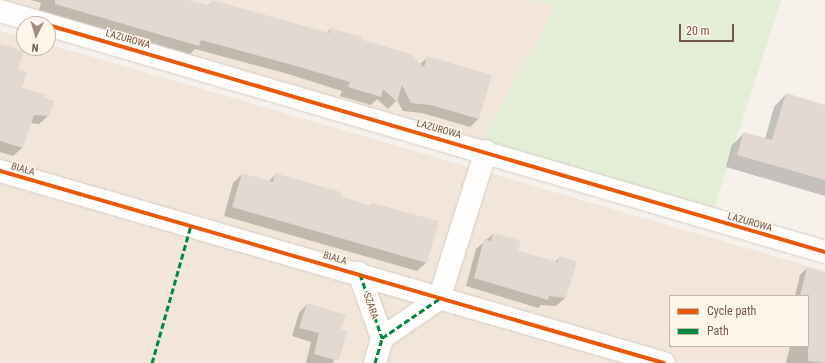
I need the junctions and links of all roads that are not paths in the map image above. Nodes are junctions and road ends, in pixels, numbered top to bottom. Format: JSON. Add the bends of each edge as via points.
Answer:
{"nodes":[{"id":1,"x":0,"y":11,"type":"edge"},
{"id":2,"x":18,"y":16,"type":"edge"},
{"id":3,"x":56,"y":27,"type":"edge"},
{"id":4,"x":486,"y":151,"type":"junction"},
{"id":5,"x":0,"y":171,"type":"edge"},
{"id":6,"x":825,"y":252,"type":"edge"},
{"id":7,"x":359,"y":273,"type":"junction"},
{"id":8,"x":439,"y":299,"type":"junction"},
{"id":9,"x":382,"y":338,"type":"junction"},
{"id":10,"x":375,"y":363,"type":"edge"},
{"id":11,"x":664,"y":363,"type":"edge"}],
"edges":[{"from":1,"to":2,"type":"street","name":"LAZUROWA"},
{"from":3,"to":4,"type":"street","name":"LAZUROWA"},
{"from":4,"to":6,"type":"street","name":"LAZUROWA"},
{"from":4,"to":8,"type":"street"},
{"from":5,"to":7,"type":"street","name":"BIAŁA"},
{"from":7,"to":8,"type":"street","name":"BIAŁA"},
{"from":7,"to":9,"type":"street","name":"SZARA"},
{"from":8,"to":9,"type":"street"},
{"from":8,"to":11,"type":"street","name":"BIAŁA"},
{"from":9,"to":10,"type":"street"}]}
